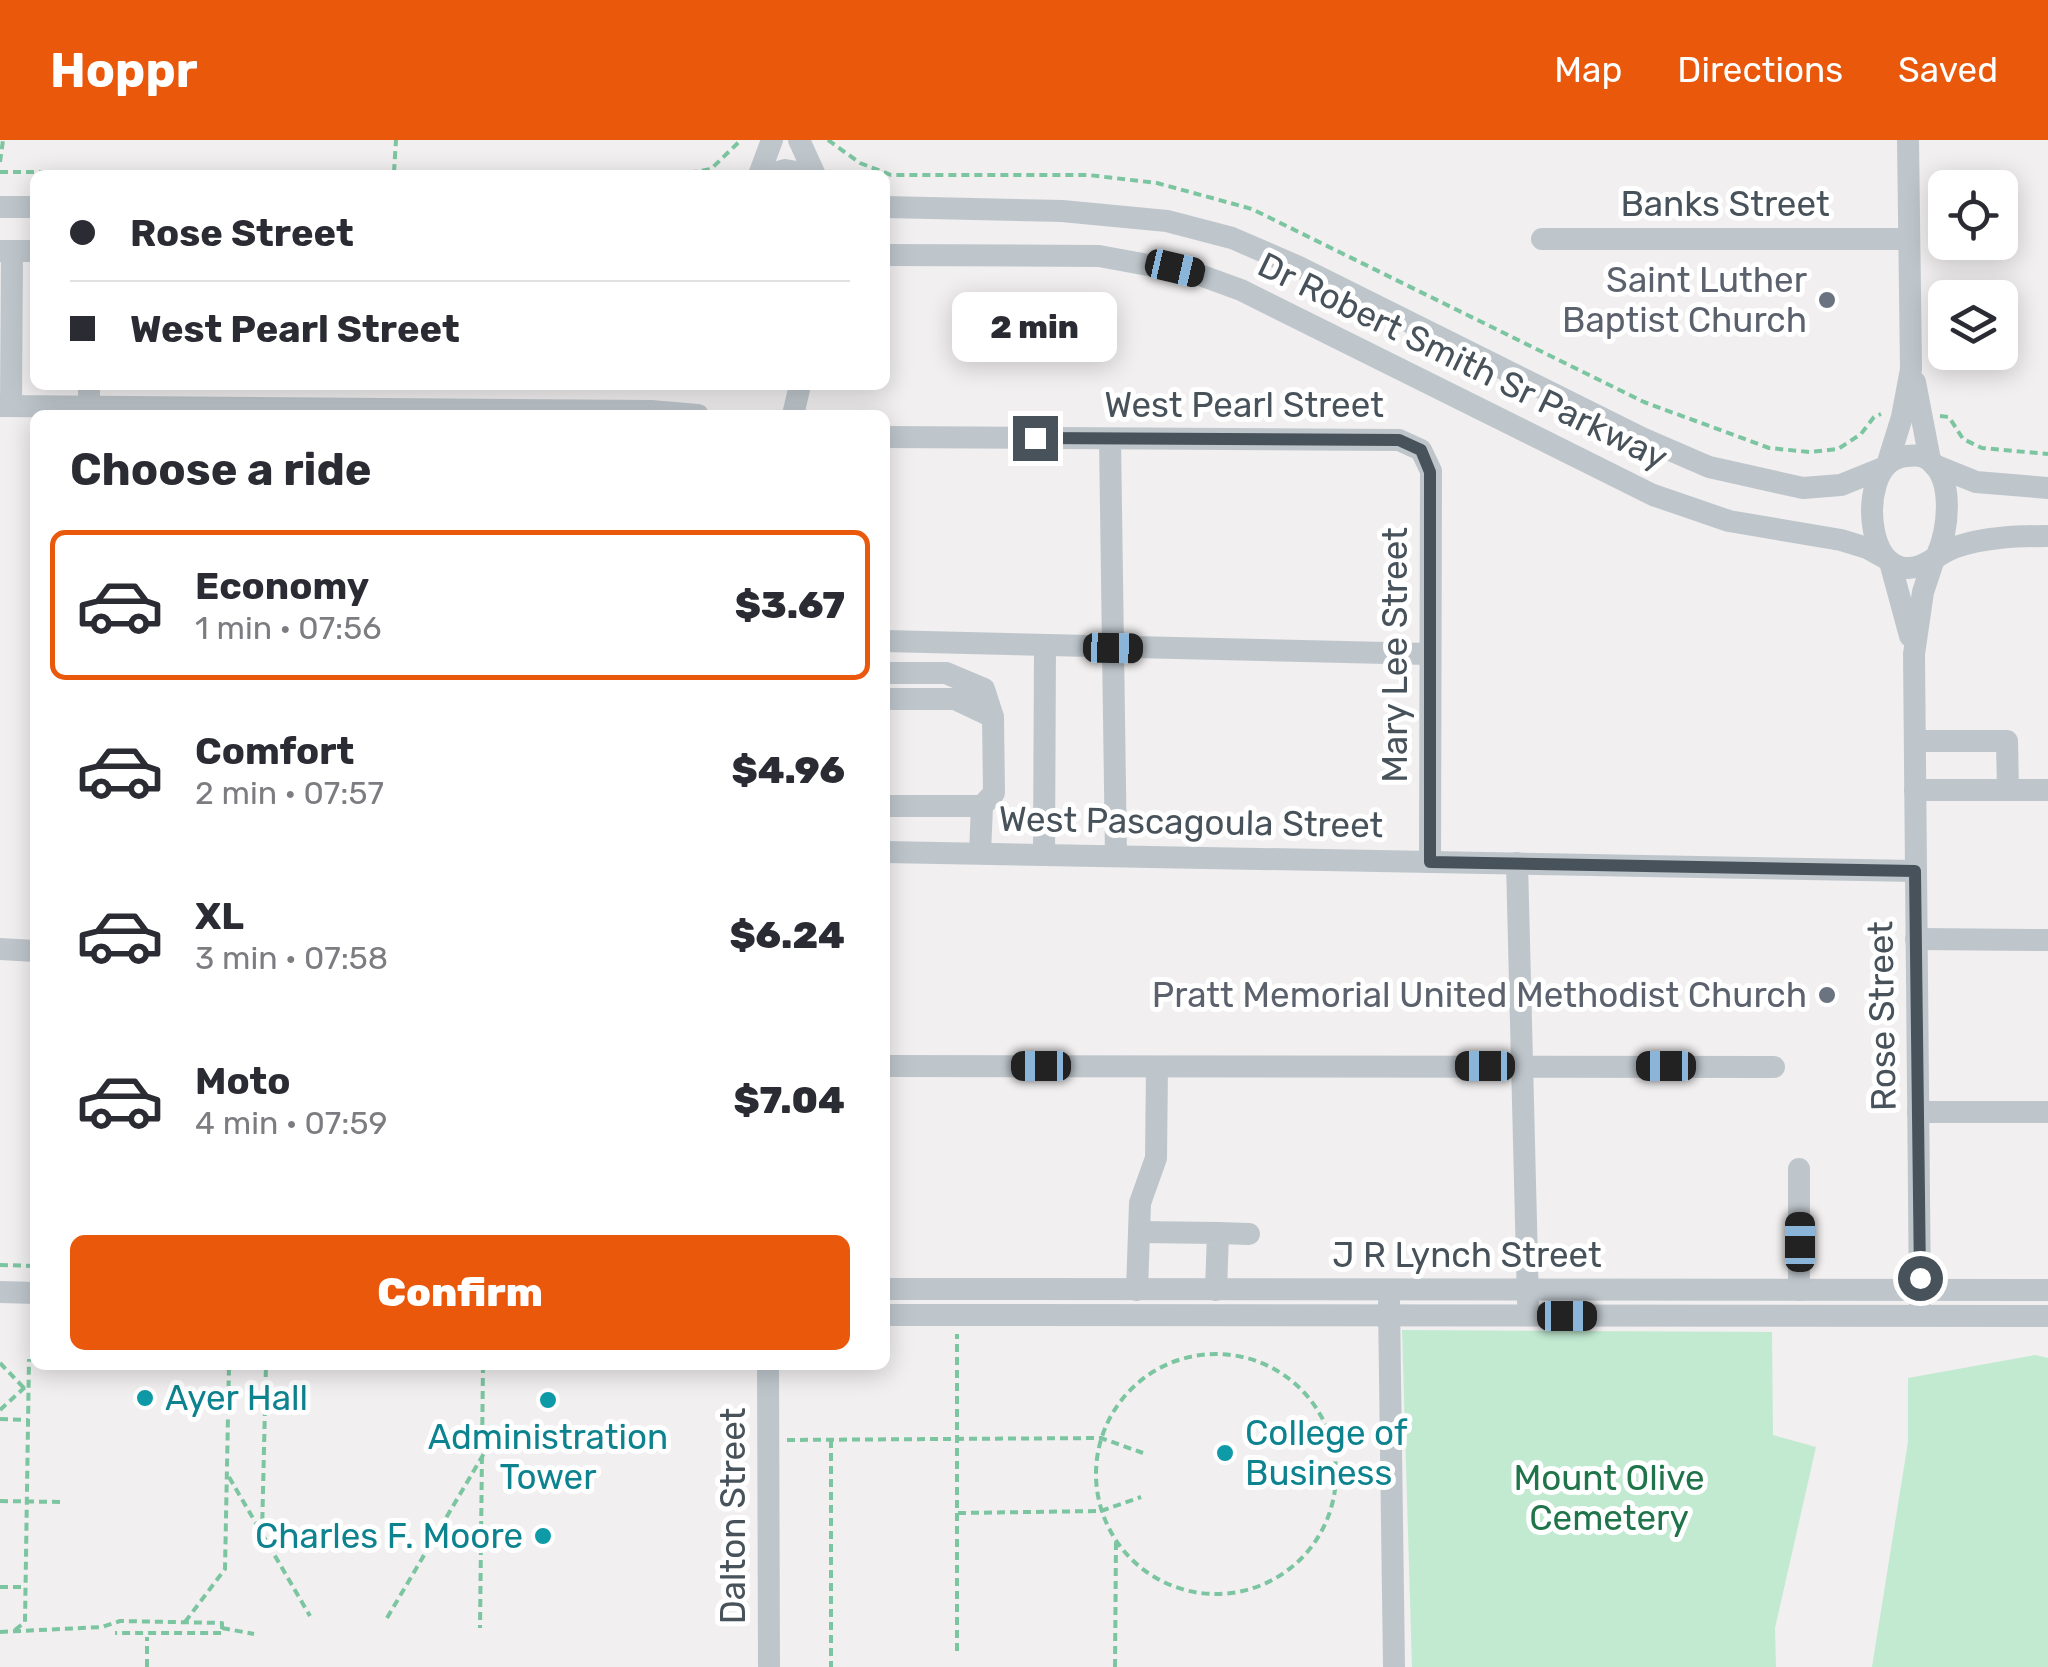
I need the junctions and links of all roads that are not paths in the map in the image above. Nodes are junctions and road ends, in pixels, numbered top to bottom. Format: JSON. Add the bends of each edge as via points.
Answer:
{"nodes":[{"id":1,"x":772,"y":140,"type":"edge"},
{"id":2,"x":799,"y":140,"type":"edge"},
{"id":3,"x":1908,"y":140,"type":"edge"},
{"id":4,"x":761,"y":170,"type":"edge"},
{"id":5,"x":812,"y":170,"type":"edge"},
{"id":6,"x":890,"y":207,"type":"edge"},
{"id":7,"x":0,"y":208,"type":"edge"},
{"id":8,"x":30,"y":208,"type":"edge"},
{"id":9,"x":1909,"y":238,"type":"junction"},
{"id":10,"x":1542,"y":239,"type":"dead end"},
{"id":11,"x":16,"y":251,"type":"edge"},
{"id":12,"x":890,"y":254,"type":"edge"},
{"id":13,"x":1912,"y":369,"type":"junction"},
{"id":14,"x":404,"y":390,"type":"edge"},
{"id":15,"x":89,"y":402,"type":"edge"},
{"id":16,"x":5,"y":406,"type":"edge"},
{"id":17,"x":405,"y":410,"type":"joint"},
{"id":18,"x":890,"y":437,"type":"edge"},
{"id":19,"x":1110,"y":438,"type":"junction"},
{"id":20,"x":1421,"y":450,"type":"joint"},
{"id":21,"x":1932,"y":462,"type":"junction"},
{"id":22,"x":1885,"y":465,"type":"junction"},
{"id":23,"x":2048,"y":488,"type":"edge"},
{"id":24,"x":2048,"y":536,"type":"edge"},
{"id":25,"x":1936,"y":557,"type":"junction"},
{"id":26,"x":1888,"y":560,"type":"junction"},
{"id":27,"x":890,"y":642,"type":"edge"},
{"id":28,"x":1045,"y":646,"type":"junction"},
{"id":29,"x":1113,"y":648,"type":"junction"},
{"id":30,"x":1429,"y":654,"type":"junction"},
{"id":31,"x":1914,"y":654,"type":"junction"},
{"id":32,"x":890,"y":673,"type":"edge"},
{"id":33,"x":892,"y":699,"type":"dead end"},
{"id":34,"x":993,"y":717,"type":"junction"},
{"id":35,"x":1914,"y":741,"type":"junction"},
{"id":36,"x":1915,"y":790,"type":"junction"},
{"id":37,"x":2008,"y":790,"type":"junction"},
{"id":38,"x":2048,"y":790,"type":"edge"},
{"id":39,"x":890,"y":806,"type":"edge"},
{"id":40,"x":982,"y":806,"type":"junction"},
{"id":41,"x":890,"y":852,"type":"edge"},
{"id":42,"x":980,"y":854,"type":"junction"},
{"id":43,"x":1044,"y":855,"type":"junction"},
{"id":44,"x":1116,"y":856,"type":"junction"},
{"id":45,"x":1430,"y":862,"type":"junction"},
{"id":46,"x":1517,"y":864,"type":"junction"},
{"id":47,"x":1915,"y":871,"type":"junction"},
{"id":48,"x":1916,"y":939,"type":"junction"},
{"id":49,"x":2048,"y":940,"type":"edge"},
{"id":50,"x":0,"y":949,"type":"edge"},
{"id":51,"x":30,"y":951,"type":"edge"},
{"id":52,"x":890,"y":1066,"type":"edge"},
{"id":53,"x":1157,"y":1066,"type":"junction"},
{"id":54,"x":1521,"y":1066,"type":"junction"},
{"id":55,"x":1774,"y":1066,"type":"dead end"},
{"id":56,"x":1918,"y":1112,"type":"junction"},
{"id":57,"x":2048,"y":1112,"type":"edge"},
{"id":58,"x":1800,"y":1169,"type":"dead end"},
{"id":59,"x":1139,"y":1232,"type":"junction"},
{"id":60,"x":1218,"y":1234,"type":"junction"},
{"id":61,"x":1249,"y":1234,"type":"dead end"},
{"id":62,"x":890,"y":1289,"type":"edge"},
{"id":63,"x":1137,"y":1290,"type":"junction"},
{"id":64,"x":1216,"y":1290,"type":"junction"},
{"id":65,"x":1389,"y":1290,"type":"junction"},
{"id":66,"x":1528,"y":1290,"type":"junction"},
{"id":67,"x":1800,"y":1290,"type":"junction"},
{"id":68,"x":1920,"y":1290,"type":"junction"},
{"id":69,"x":2048,"y":1290,"type":"edge"},
{"id":70,"x":0,"y":1292,"type":"edge"},
{"id":71,"x":30,"y":1293,"type":"edge"},
{"id":72,"x":890,"y":1315,"type":"edge"},
{"id":73,"x":1389,"y":1316,"type":"junction"},
{"id":74,"x":1528,"y":1316,"type":"junction"},
{"id":75,"x":1920,"y":1316,"type":"junction"},
{"id":76,"x":2048,"y":1316,"type":"edge"},
{"id":77,"x":768,"y":1370,"type":"edge"},
{"id":78,"x":769,"y":1667,"type":"edge"},
{"id":79,"x":1394,"y":1667,"type":"edge"}],
"edges":[{"from":1,"to":4,"type":"street"},
{"from":2,"to":5,"type":"street"},
{"from":3,"to":9,"type":"street"},
{"from":6,"to":22,"type":"street","name":"Dr Robert Smith Sr Parkway","via":[[1118,214],[1199,229],[1299,267],[1709,467],[1802,488],[1841,486]]},
{"from":7,"to":8,"type":"street"},
{"from":9,"to":10,"type":"street","name":"Banks Street"},
{"from":9,"to":13,"type":"street"},
{"from":11,"to":16,"type":"street"},
{"from":12,"to":26,"type":"street","name":"Dr Robert Smith Sr Parkway","via":[[1100,256],[1197,274],[1653,494],[1728,521],[1841,540]]},
{"from":13,"to":21,"type":"street"},
{"from":13,"to":22,"type":"street"},
{"from":14,"to":17,"type":"street"},
{"from":15,"to":16,"type":"street"},
{"from":15,"to":17,"type":"street"},
{"from":18,"to":19,"type":"street","name":"West Pearl Street"},
{"from":19,"to":20,"type":"street","name":"West Pearl Street","via":[[1399,440]]},
{"from":19,"to":29,"type":"street"},
{"from":20,"to":30,"type":"street","name":"Mary Lee Street","via":[[1430,472]]},
{"from":21,"to":22,"type":"street","via":[[1909,456]]},
{"from":21,"to":23,"type":"street","via":[[1976,482]]},
{"from":21,"to":25,"type":"street","via":[[1946,494],[1946,530]]},
{"from":22,"to":26,"type":"street","via":[[1872,510],[1876,540]]},
{"from":24,"to":25,"type":"street","via":[[1997,538]]},
{"from":25,"to":26,"type":"street","via":[[1917,567]]},
{"from":25,"to":31,"type":"street","name":"Rose Street","via":[[1919,607]]},
{"from":26,"to":31,"type":"street","name":"Rose Street"},
{"from":27,"to":28,"type":"street"},
{"from":28,"to":29,"type":"street"},
{"from":28,"to":43,"type":"street"},
{"from":29,"to":30,"type":"street"},
{"from":29,"to":44,"type":"street"},
{"from":30,"to":45,"type":"street","name":"Mary Lee Street"},
{"from":31,"to":35,"type":"street","name":"Rose Street"},
{"from":32,"to":34,"type":"street","via":[[946,673],[984,690]]},
{"from":33,"to":34,"type":"street","via":[[955,698]]},
{"from":34,"to":40,"type":"street","via":[[994,792]]},
{"from":35,"to":36,"type":"street","name":"Rose Street"},
{"from":35,"to":37,"type":"street","via":[[2007,741]]},
{"from":36,"to":37,"type":"street"},
{"from":36,"to":47,"type":"street","name":"Rose Street"},
{"from":37,"to":38,"type":"street"},
{"from":39,"to":40,"type":"street"},
{"from":40,"to":42,"type":"street"},
{"from":41,"to":42,"type":"street","name":"West Pascagoula Street"},
{"from":42,"to":43,"type":"street","name":"West Pascagoula Street"},
{"from":43,"to":44,"type":"street","name":"West Pascagoula Street"},
{"from":44,"to":45,"type":"street","name":"West Pascagoula Street"},
{"from":45,"to":46,"type":"street","name":"West Pascagoula Street"},
{"from":46,"to":47,"type":"street","name":"West Pascagoula Street"},
{"from":46,"to":54,"type":"street"},
{"from":47,"to":48,"type":"street","name":"Rose Street"},
{"from":48,"to":49,"type":"street"},
{"from":48,"to":56,"type":"street","name":"Rose Street"},
{"from":50,"to":51,"type":"street"},
{"from":52,"to":53,"type":"street"},
{"from":53,"to":54,"type":"street"},
{"from":53,"to":59,"type":"street","via":[[1156,1158],[1140,1204]]},
{"from":54,"to":55,"type":"street"},
{"from":54,"to":66,"type":"street"},
{"from":56,"to":57,"type":"street"},
{"from":56,"to":68,"type":"street","name":"Rose Street"},
{"from":58,"to":67,"type":"street"},
{"from":59,"to":60,"type":"street"},
{"from":59,"to":63,"type":"street"},
{"from":60,"to":61,"type":"street"},
{"from":60,"to":64,"type":"street"},
{"from":62,"to":63,"type":"street","name":"J R Lynch Street"},
{"from":63,"to":64,"type":"street","name":"J R Lynch Street"},
{"from":64,"to":65,"type":"street","name":"J R Lynch Street"},
{"from":65,"to":66,"type":"street","name":"J R Lynch Street"},
{"from":65,"to":73,"type":"street"},
{"from":66,"to":67,"type":"street","name":"J R Lynch Street"},
{"from":66,"to":74,"type":"street"},
{"from":67,"to":68,"type":"street","name":"J R Lynch Street"},
{"from":68,"to":69,"type":"street","name":"J R Lynch Street"},
{"from":68,"to":75,"type":"street","name":"Rose Street"},
{"from":70,"to":71,"type":"street"},
{"from":72,"to":73,"type":"street","name":"J R Lynch Street"},
{"from":73,"to":74,"type":"street","name":"J R Lynch Street"},
{"from":73,"to":79,"type":"street"},
{"from":74,"to":75,"type":"street","name":"J R Lynch Street"},
{"from":75,"to":76,"type":"street","name":"J R Lynch Street"},
{"from":77,"to":78,"type":"street","name":"Dalton Street"}]}
